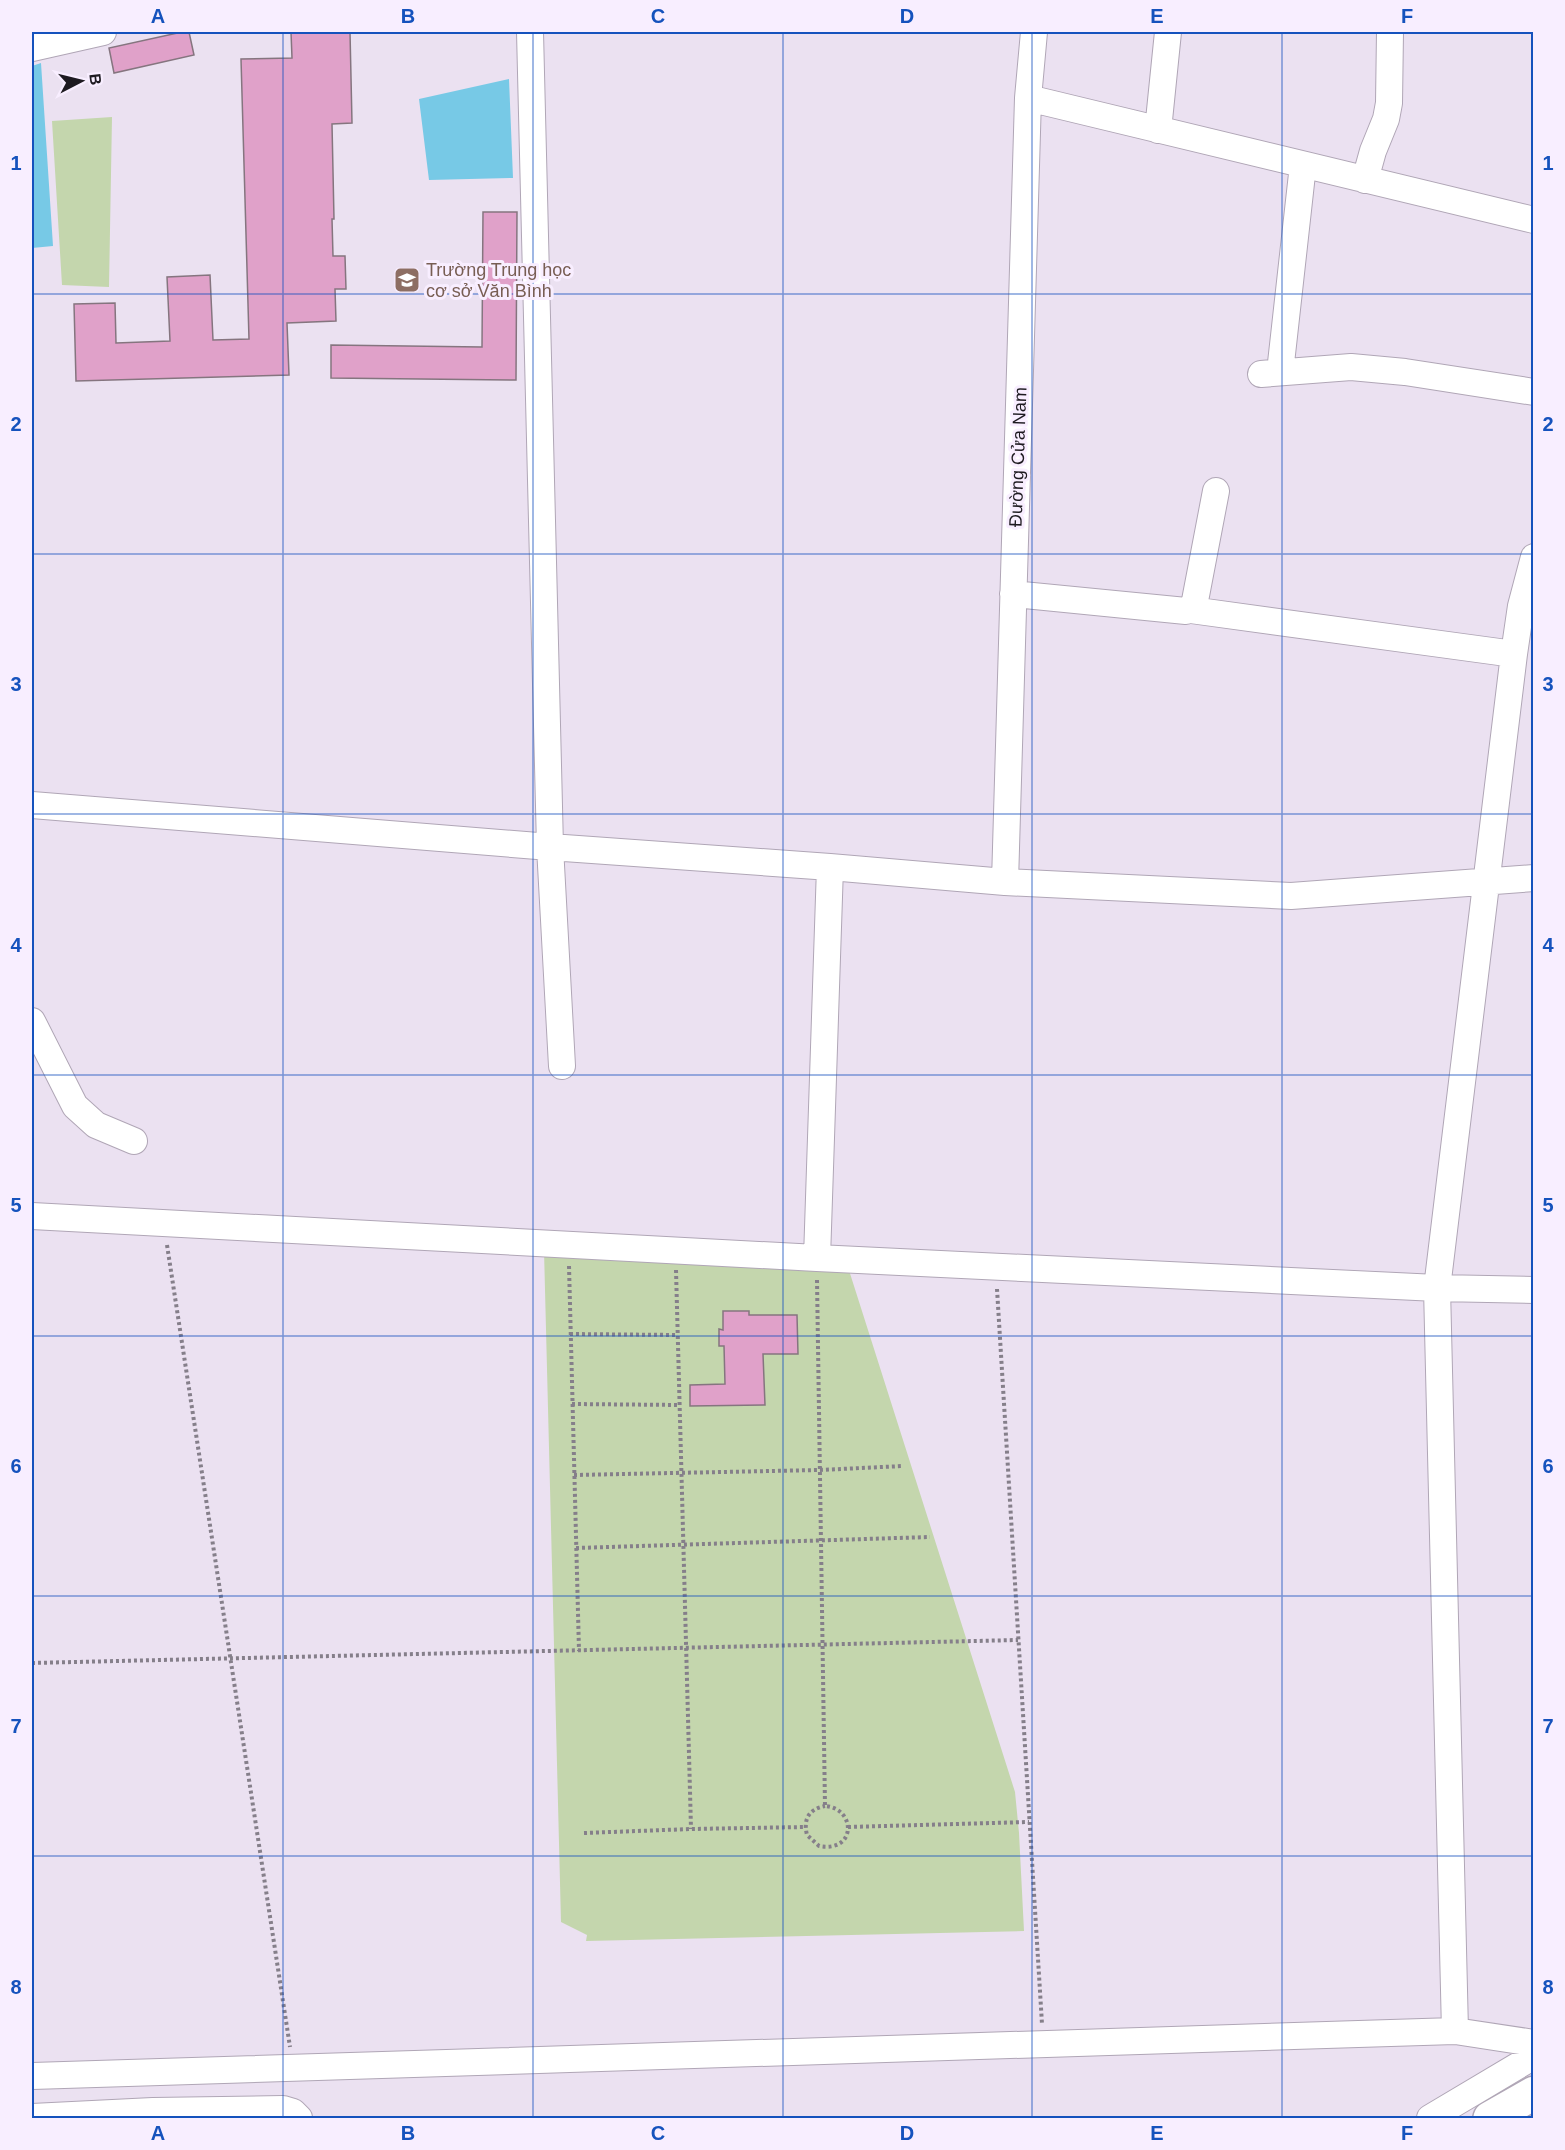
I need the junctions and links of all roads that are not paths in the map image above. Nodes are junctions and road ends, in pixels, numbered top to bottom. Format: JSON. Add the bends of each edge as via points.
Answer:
{"nodes":[{"id":1,"x":103,"y":32,"type":"edge"},
{"id":2,"x":530,"y":32,"type":"edge"},
{"id":3,"x":1034,"y":32,"type":"edge"},
{"id":4,"x":1168,"y":32,"type":"edge"},
{"id":5,"x":1390,"y":32,"type":"edge"},
{"id":6,"x":32,"y":48,"type":"edge"},
{"id":7,"x":1028,"y":98,"type":"junction"},
{"id":8,"x":1158,"y":130,"type":"junction"},
{"id":9,"x":1303,"y":165,"type":"junction"},
{"id":10,"x":1365,"y":180,"type":"junction"},
{"id":11,"x":1533,"y":220,"type":"edge"},
{"id":12,"x":1533,"y":392,"type":"edge"},
{"id":13,"x":1216,"y":491,"type":"dead end"},
{"id":14,"x":1533,"y":557,"type":"edge"},
{"id":15,"x":1013,"y":594,"type":"junction"},
{"id":16,"x":1527,"y":607,"type":"edge"},
{"id":17,"x":1191,"y":609,"type":"junction"},
{"id":18,"x":1514,"y":654,"type":"junction"},
{"id":19,"x":32,"y":805,"type":"edge"},
{"id":20,"x":550,"y":847,"type":"junction"},
{"id":21,"x":830,"y":867,"type":"junction"},
{"id":22,"x":1533,"y":878,"type":"edge"},
{"id":23,"x":1005,"y":882,"type":"junction"},
{"id":24,"x":1486,"y":882,"type":"junction"},
{"id":25,"x":32,"y":1021,"type":"edge"},
{"id":26,"x":562,"y":1066,"type":"dead end"},
{"id":27,"x":134,"y":1141,"type":"dead end"},
{"id":28,"x":32,"y":1216,"type":"edge"},
{"id":29,"x":817,"y":1258,"type":"junction"},
{"id":30,"x":1437,"y":1288,"type":"junction"},
{"id":31,"x":1533,"y":1290,"type":"edge"},
{"id":32,"x":1455,"y":2031,"type":"junction"},
{"id":33,"x":1533,"y":2043,"type":"edge"},
{"id":34,"x":1533,"y":2056,"type":"edge"},
{"id":35,"x":32,"y":2076,"type":"edge"},
{"id":36,"x":1533,"y":2093,"type":"edge"},
{"id":37,"x":32,"y":2117,"type":"edge"},
{"id":38,"x":299,"y":2118,"type":"edge"},
{"id":39,"x":1430,"y":2118,"type":"edge"},
{"id":40,"x":1490,"y":2118,"type":"edge"}],
"edges":[{"from":1,"to":6,"type":"street"},
{"from":2,"to":20,"type":"street"},
{"from":3,"to":7,"type":"street","name":"Đường Cửa Nam"},
{"from":4,"to":8,"type":"street"},
{"from":5,"to":10,"type":"street","via":[[1389,103]]},
{"from":7,"to":8,"type":"street"},
{"from":7,"to":15,"type":"street","name":"Đường Cửa Nam"},
{"from":8,"to":9,"type":"street"},
{"from":9,"to":10,"type":"street"},
{"from":9,"to":12,"type":"street","via":[[1271,373],[1351,367]]},
{"from":10,"to":11,"type":"street"},
{"from":13,"to":17,"type":"street"},
{"from":14,"to":16,"type":"street"},
{"from":15,"to":17,"type":"street"},
{"from":15,"to":23,"type":"street","name":"Đường Cửa Nam"},
{"from":16,"to":18,"type":"street"},
{"from":17,"to":18,"type":"street"},
{"from":18,"to":24,"type":"street"},
{"from":19,"to":20,"type":"street"},
{"from":20,"to":21,"type":"street"},
{"from":20,"to":26,"type":"street"},
{"from":21,"to":23,"type":"street"},
{"from":21,"to":29,"type":"street"},
{"from":22,"to":24,"type":"street"},
{"from":23,"to":24,"type":"street","via":[[1291,896]]},
{"from":24,"to":30,"type":"street"},
{"from":25,"to":27,"type":"street","via":[[75,1106],[96,1125]]},
{"from":28,"to":29,"type":"street"},
{"from":29,"to":30,"type":"street"},
{"from":30,"to":31,"type":"street"},
{"from":30,"to":32,"type":"street"},
{"from":32,"to":33,"type":"street"},
{"from":32,"to":35,"type":"street"},
{"from":34,"to":39,"type":"street"},
{"from":36,"to":40,"type":"highway"},
{"from":37,"to":38,"type":"street","via":[[284,2109]]}]}
